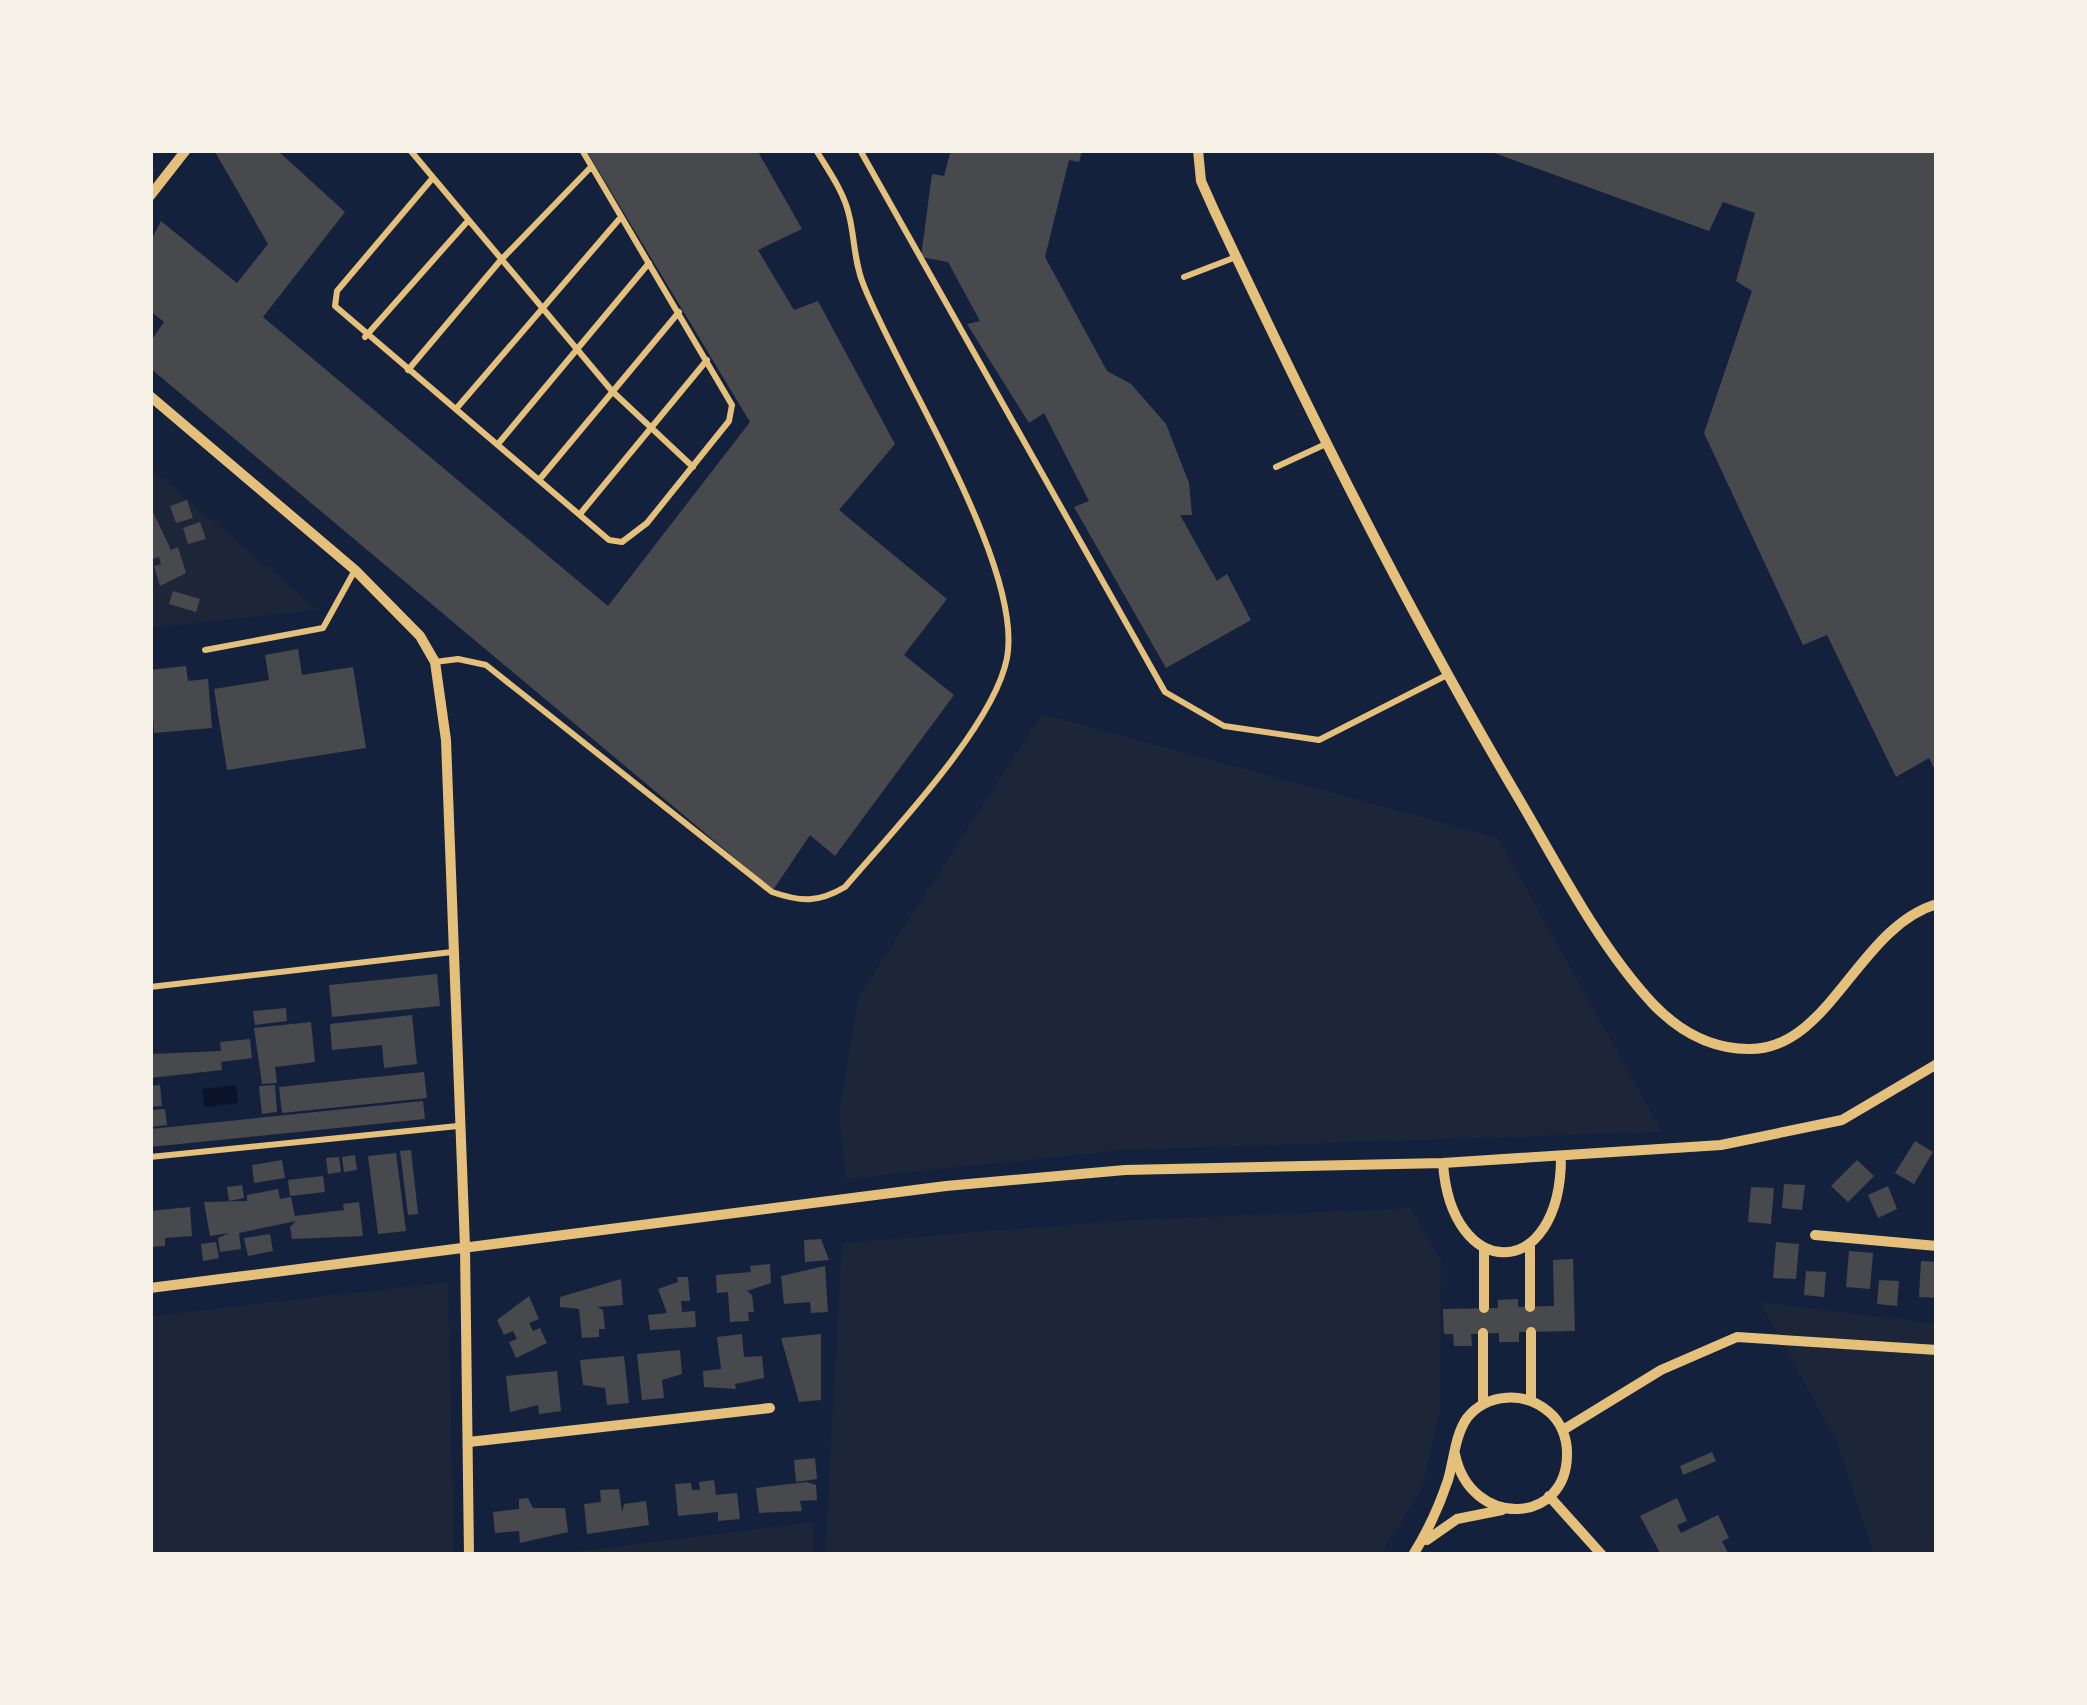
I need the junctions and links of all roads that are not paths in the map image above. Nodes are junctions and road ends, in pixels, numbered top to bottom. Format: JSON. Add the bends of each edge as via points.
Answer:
{"nodes":[{"id":1,"x":185,"y":150,"type":"edge"},
{"id":2,"x":581,"y":150,"type":"edge"},
{"id":3,"x":816,"y":150,"type":"edge"},
{"id":4,"x":860,"y":150,"type":"edge"},
{"id":5,"x":1198,"y":150,"type":"edge"},
{"id":6,"x":408,"y":152,"type":"edge"},
{"id":7,"x":592,"y":166,"type":"junction"},
{"id":8,"x":430,"y":180,"type":"junction"},
{"id":9,"x":150,"y":196,"type":"edge"},
{"id":10,"x":621,"y":217,"type":"junction"},
{"id":11,"x":466,"y":222,"type":"junction"},
{"id":12,"x":1236,"y":257,"type":"junction"},
{"id":13,"x":500,"y":261,"type":"junction"},
{"id":14,"x":650,"y":263,"type":"junction"},
{"id":15,"x":1184,"y":277,"type":"dead end"},
{"id":16,"x":540,"y":309,"type":"junction"},
{"id":17,"x":679,"y":313,"type":"junction"},
{"id":18,"x":365,"y":337,"type":"junction"},
{"id":19,"x":578,"y":349,"type":"junction"},
{"id":20,"x":707,"y":360,"type":"junction"},
{"id":21,"x":408,"y":370,"type":"junction"},
{"id":22,"x":612,"y":391,"type":"junction"},
{"id":23,"x":150,"y":396,"type":"edge"},
{"id":24,"x":455,"y":409,"type":"junction"},
{"id":25,"x":649,"y":429,"type":"junction"},
{"id":26,"x":1329,"y":443,"type":"junction"},
{"id":27,"x":498,"y":444,"type":"junction"},
{"id":28,"x":693,"y":467,"type":"junction"},
{"id":29,"x":1276,"y":467,"type":"dead end"},
{"id":30,"x":539,"y":480,"type":"junction"},
{"id":31,"x":580,"y":514,"type":"junction"},
{"id":32,"x":355,"y":570,"type":"junction"},
{"id":33,"x":205,"y":650,"type":"dead end"},
{"id":34,"x":435,"y":662,"type":"junction"},
{"id":35,"x":1448,"y":675,"type":"junction"},
{"id":36,"x":1937,"y":904,"type":"edge"},
{"id":37,"x":452,"y":952,"type":"junction"},
{"id":38,"x":150,"y":987,"type":"edge"},
{"id":39,"x":1937,"y":1064,"type":"edge"},
{"id":40,"x":458,"y":1126,"type":"junction"},
{"id":41,"x":150,"y":1157,"type":"edge"},
{"id":42,"x":1561,"y":1157,"type":"junction"},
{"id":43,"x":1443,"y":1162,"type":"junction"},
{"id":44,"x":1815,"y":1235,"type":"dead end"},
{"id":45,"x":1937,"y":1246,"type":"edge"},
{"id":46,"x":465,"y":1247,"type":"junction"},
{"id":47,"x":1530,"y":1247,"type":"junction"},
{"id":48,"x":1484,"y":1249,"type":"junction"},
{"id":49,"x":150,"y":1288,"type":"edge"},
{"id":50,"x":1530,"y":1307,"type":"dead end"},
{"id":51,"x":1484,"y":1308,"type":"dead end"},
{"id":52,"x":1531,"y":1332,"type":"dead end"},
{"id":53,"x":1484,"y":1333,"type":"dead end"},
{"id":54,"x":1937,"y":1350,"type":"edge"},
{"id":55,"x":1531,"y":1400,"type":"junction"},
{"id":56,"x":1483,"y":1404,"type":"junction"},
{"id":57,"x":770,"y":1408,"type":"dead end"},
{"id":58,"x":1563,"y":1430,"type":"junction"},
{"id":59,"x":469,"y":1442,"type":"junction"},
{"id":60,"x":1455,"y":1454,"type":"junction"},
{"id":61,"x":1550,"y":1496,"type":"junction"},
{"id":62,"x":1505,"y":1509,"type":"junction"},
{"id":63,"x":469,"y":1555,"type":"edge"},
{"id":64,"x":1414,"y":1555,"type":"edge"},
{"id":65,"x":1602,"y":1555,"type":"edge"}],
"edges":[{"from":1,"to":9,"type":"street"},
{"from":2,"to":7,"type":"lane"},
{"from":3,"to":34,"type":"lane","via":[[849,214],[861,281],[992,562],[1008,652],[1000,685],[970,732],[845,887],[806,902],[772,892],[486,665]]},
{"from":4,"to":35,"type":"lane","via":[[1166,692],[1224,726],[1318,740]]},
{"from":5,"to":12,"type":"street","via":[[1201,181]]},
{"from":6,"to":8,"type":"lane"},
{"from":7,"to":10,"type":"lane"},
{"from":7,"to":13,"type":"lane"},
{"from":8,"to":11,"type":"lane"},
{"from":8,"to":18,"type":"lane","via":[[334,298]]},
{"from":10,"to":14,"type":"lane"},
{"from":10,"to":16,"type":"lane"},
{"from":11,"to":13,"type":"lane"},
{"from":11,"to":18,"type":"lane"},
{"from":12,"to":15,"type":"lane"},
{"from":12,"to":26,"type":"street"},
{"from":13,"to":16,"type":"lane"},
{"from":13,"to":21,"type":"lane"},
{"from":14,"to":17,"type":"lane"},
{"from":14,"to":19,"type":"lane"},
{"from":16,"to":19,"type":"lane"},
{"from":16,"to":24,"type":"lane"},
{"from":17,"to":20,"type":"lane"},
{"from":17,"to":22,"type":"lane"},
{"from":18,"to":21,"type":"lane"},
{"from":19,"to":22,"type":"lane"},
{"from":19,"to":27,"type":"lane"},
{"from":20,"to":25,"type":"lane"},
{"from":20,"to":28,"type":"lane","via":[[732,410]]},
{"from":21,"to":24,"type":"lane"},
{"from":22,"to":25,"type":"lane"},
{"from":22,"to":30,"type":"lane"},
{"from":23,"to":32,"type":"street"},
{"from":24,"to":27,"type":"lane"},
{"from":25,"to":28,"type":"lane"},
{"from":25,"to":31,"type":"lane"},
{"from":26,"to":29,"type":"lane"},
{"from":26,"to":35,"type":"street"},
{"from":27,"to":30,"type":"lane"},
{"from":28,"to":31,"type":"lane","via":[[628,540],[609,540]]},
{"from":30,"to":31,"type":"lane"},
{"from":32,"to":33,"type":"lane","via":[[322,628]]},
{"from":32,"to":34,"type":"street","via":[[420,635]]},
{"from":34,"to":37,"type":"street","via":[[446,740]]},
{"from":35,"to":36,"type":"street","via":[[1618,956],[1653,1004],[1701,1040],[1747,1049],[1783,1042],[1812,1021],[1890,928]]},
{"from":37,"to":38,"type":"lane"},
{"from":37,"to":40,"type":"street"},
{"from":39,"to":42,"type":"street","via":[[1842,1120],[1720,1145]]},
{"from":40,"to":41,"type":"lane"},
{"from":40,"to":46,"type":"street"},
{"from":42,"to":43,"type":"street"},
{"from":42,"to":47,"type":"street","via":[[1555,1210]]},
{"from":43,"to":46,"type":"street","via":[[1125,1170]]},
{"from":43,"to":48,"type":"street","via":[[1453,1215]]},
{"from":44,"to":45,"type":"street"},
{"from":46,"to":49,"type":"street"},
{"from":46,"to":59,"type":"street"},
{"from":47,"to":48,"type":"street"},
{"from":47,"to":50,"type":"street"},
{"from":48,"to":51,"type":"street"},
{"from":52,"to":55,"type":"street"},
{"from":53,"to":56,"type":"street"},
{"from":54,"to":58,"type":"street","via":[[1737,1337],[1660,1370]]},
{"from":55,"to":56,"type":"street"},
{"from":55,"to":58,"type":"street"},
{"from":56,"to":60,"type":"street","via":[[1458,1435]]},
{"from":57,"to":59,"type":"street"},
{"from":58,"to":61,"type":"street","via":[[1567,1463]]},
{"from":59,"to":63,"type":"street"},
{"from":60,"to":62,"type":"street","via":[[1473,1494]]},
{"from":60,"to":64,"type":"street"},
{"from":61,"to":62,"type":"street"},
{"from":61,"to":65,"type":"street"},
{"from":62,"to":64,"type":"street","via":[[1437,1529]]}]}
